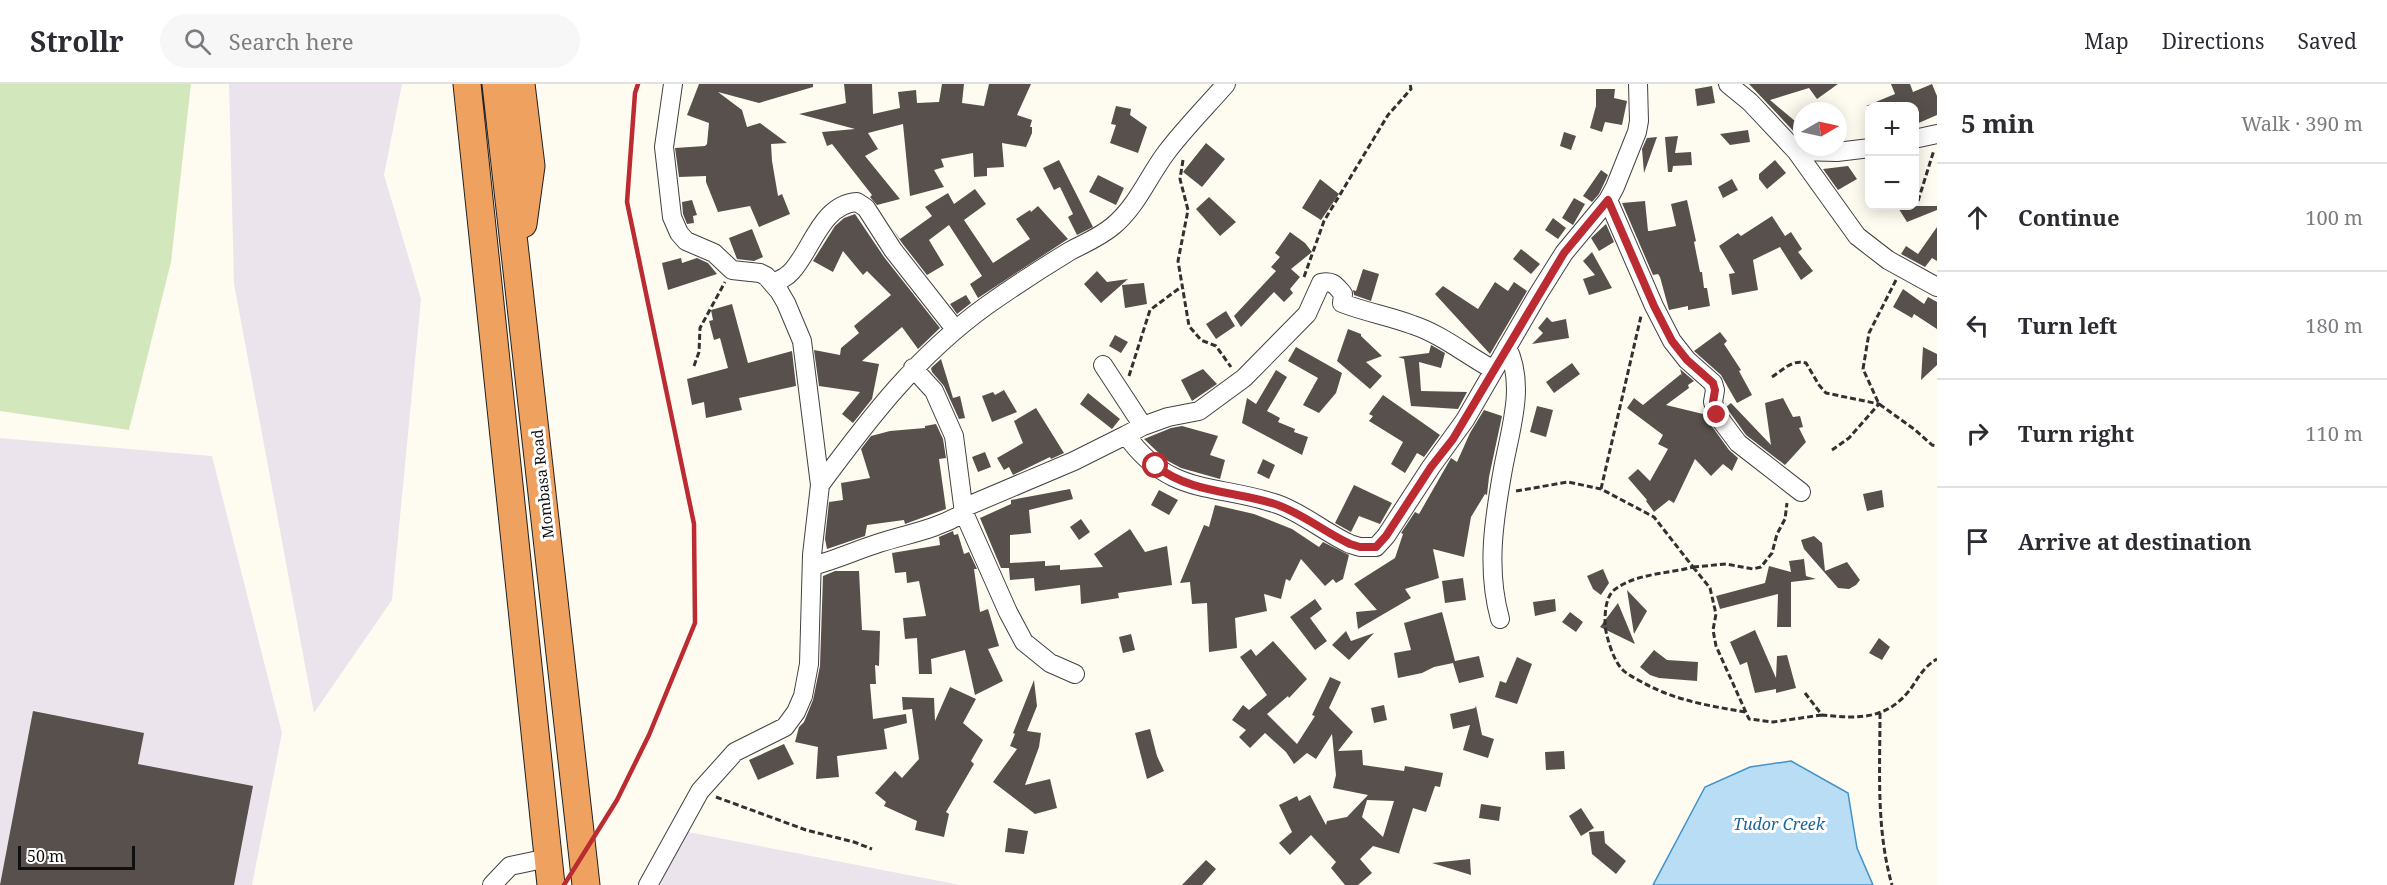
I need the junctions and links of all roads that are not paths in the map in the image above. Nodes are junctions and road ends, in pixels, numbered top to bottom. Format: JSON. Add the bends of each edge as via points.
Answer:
{"nodes":[{"id":1,"x":467,"y":84,"type":"edge"},
{"id":2,"x":496,"y":84,"type":"edge"},
{"id":3,"x":521,"y":84,"type":"edge"},
{"id":4,"x":673,"y":84,"type":"edge"},
{"id":5,"x":1226,"y":84,"type":"edge"},
{"id":6,"x":1638,"y":84,"type":"edge"},
{"id":7,"x":1728,"y":84,"type":"edge"},
{"id":8,"x":1919,"y":140,"type":"edge"},
{"id":9,"x":1936,"y":142,"type":"edge"},
{"id":10,"x":1793,"y":148,"type":"edge"},
{"id":11,"x":1865,"y":148,"type":"edge"},
{"id":12,"x":1847,"y":151,"type":"edge"},
{"id":13,"x":1800,"y":156,"type":"edge"},
{"id":14,"x":1608,"y":200,"type":"junction"},
{"id":15,"x":518,"y":261,"type":"junction"},
{"id":16,"x":773,"y":283,"type":"junction"},
{"id":17,"x":1937,"y":287,"type":"edge"},
{"id":18,"x":955,"y":329,"type":"junction"},
{"id":19,"x":1507,"y":347,"type":"junction"},
{"id":20,"x":1103,"y":365,"type":"dead end"},
{"id":21,"x":913,"y":368,"type":"junction"},
{"id":22,"x":1494,"y":370,"type":"junction"},
{"id":23,"x":1143,"y":426,"type":"junction"},
{"id":24,"x":1126,"y":435,"type":"junction"},
{"id":25,"x":820,"y":484,"type":"junction"},
{"id":26,"x":1801,"y":492,"type":"dead end"},
{"id":27,"x":963,"y":510,"type":"junction"},
{"id":28,"x":812,"y":566,"type":"junction"},
{"id":29,"x":1500,"y":619,"type":"dead end"},
{"id":30,"x":1075,"y":674,"type":"dead end"},
{"id":31,"x":548,"y":858,"type":"junction"},
{"id":32,"x":492,"y":885,"type":"edge"},
{"id":33,"x":551,"y":885,"type":"edge"},
{"id":34,"x":586,"y":885,"type":"edge"},
{"id":35,"x":648,"y":885,"type":"edge"}],
"edges":[{"from":1,"to":31,"type":"highway"},
{"from":2,"to":15,"type":"highway","name":"Mombasa Road"},
{"from":3,"to":15,"type":"highway","via":[[531,166]]},
{"from":4,"to":16,"type":"street","via":[[664,147],[672,217],[679,233],[686,241],[714,253],[732,270],[760,273]]},
{"from":5,"to":18,"type":"street","via":[[1184,131],[1135,202],[1111,227]]},
{"from":6,"to":14,"type":"street","via":[[1637,132]]},
{"from":7,"to":10,"type":"street"},
{"from":8,"to":9,"type":"street"},
{"from":11,"to":12,"type":"street"},
{"from":13,"to":17,"type":"street","via":[[1857,236]]},
{"from":14,"to":19,"type":"street","via":[[1564,253]]},
{"from":14,"to":26,"type":"street","via":[[1662,324],[1677,349],[1713,383],[1714,408],[1731,435]]},
{"from":15,"to":34,"type":"highway","name":"Mombasa Road"},
{"from":16,"to":18,"type":"street","via":[[794,269],[834,212],[857,202],[866,208],[893,250]]},
{"from":16,"to":25,"type":"street","via":[[802,341]]},
{"from":18,"to":21,"type":"street"},
{"from":19,"to":22,"type":"street"},
{"from":19,"to":29,"type":"street","via":[[1516,389],[1491,567]]},
{"from":20,"to":23,"type":"street"},
{"from":21,"to":25,"type":"street"},
{"from":21,"to":27,"type":"street","via":[[934,391],[954,435]]},
{"from":22,"to":23,"type":"street","via":[[1452,343],[1413,325],[1342,303],[1343,294],[1328,281],[1321,283],[1307,314],[1244,378],[1199,411]]},
{"from":22,"to":24,"type":"street","via":[[1453,439],[1380,543],[1370,548],[1338,538],[1276,504],[1181,482],[1150,461]]},
{"from":23,"to":24,"type":"street"},
{"from":24,"to":27,"type":"street"},
{"from":25,"to":28,"type":"street"},
{"from":27,"to":28,"type":"street","via":[[934,528]]},
{"from":27,"to":30,"type":"street","via":[[1024,642],[1050,663]]},
{"from":28,"to":35,"type":"street","via":[[809,664],[796,712],[785,727],[735,752],[700,791]]},
{"from":31,"to":32,"type":"street","via":[[510,866]]},
{"from":31,"to":33,"type":"highway"}]}
